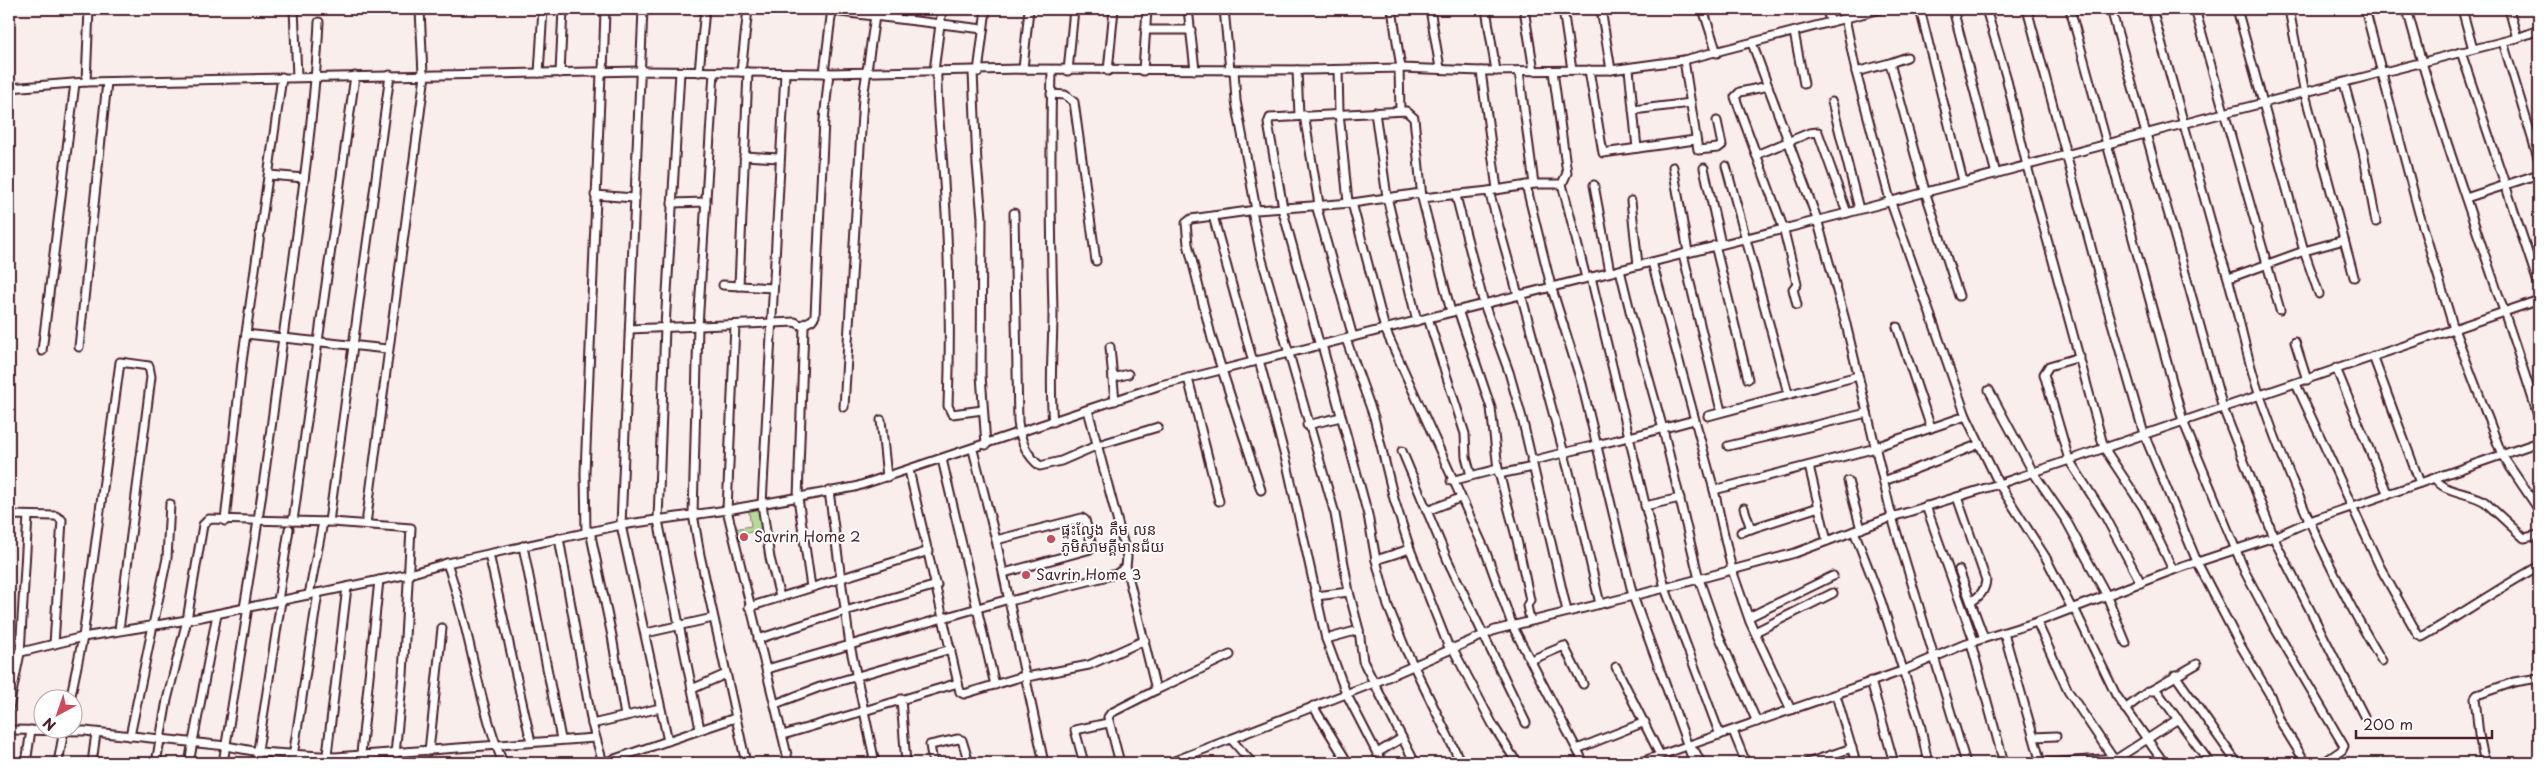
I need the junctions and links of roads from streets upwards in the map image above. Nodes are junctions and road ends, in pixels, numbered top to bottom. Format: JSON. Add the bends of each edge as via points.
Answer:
{"nodes":[{"id":1,"x":89,"y":9,"type":"edge"},
{"id":2,"x":294,"y":9,"type":"edge"},
{"id":3,"x":420,"y":9,"type":"edge"},
{"id":4,"x":543,"y":9,"type":"edge"},
{"id":5,"x":563,"y":9,"type":"edge"},
{"id":6,"x":605,"y":9,"type":"edge"},
{"id":7,"x":643,"y":9,"type":"edge"},
{"id":8,"x":705,"y":9,"type":"edge"},
{"id":9,"x":748,"y":9,"type":"edge"},
{"id":10,"x":910,"y":9,"type":"edge"},
{"id":11,"x":942,"y":9,"type":"edge"},
{"id":12,"x":986,"y":9,"type":"edge"},
{"id":13,"x":1029,"y":9,"type":"edge"},
{"id":14,"x":1074,"y":9,"type":"edge"},
{"id":15,"x":1114,"y":9,"type":"edge"},
{"id":16,"x":1146,"y":9,"type":"edge"},
{"id":17,"x":1188,"y":9,"type":"edge"},
{"id":18,"x":1224,"y":9,"type":"edge"},
{"id":19,"x":1392,"y":9,"type":"edge"},
{"id":20,"x":1430,"y":9,"type":"edge"},
{"id":21,"x":1486,"y":9,"type":"edge"},
{"id":22,"x":1524,"y":9,"type":"edge"},
{"id":23,"x":1563,"y":9,"type":"edge"},
{"id":24,"x":1601,"y":9,"type":"edge"},
{"id":25,"x":1703,"y":9,"type":"edge"},
{"id":26,"x":1826,"y":9,"type":"edge"},
{"id":27,"x":1881,"y":9,"type":"edge"},
{"id":28,"x":1920,"y":9,"type":"edge"},
{"id":29,"x":1953,"y":9,"type":"edge"},
{"id":30,"x":1986,"y":9,"type":"edge"},
{"id":31,"x":2028,"y":9,"type":"edge"},
{"id":32,"x":2070,"y":9,"type":"edge"},
{"id":33,"x":2111,"y":9,"type":"edge"},
{"id":34,"x":2152,"y":9,"type":"edge"},
{"id":35,"x":2195,"y":9,"type":"edge"},
{"id":36,"x":2237,"y":9,"type":"edge"},
{"id":37,"x":2289,"y":9,"type":"edge"},
{"id":38,"x":2364,"y":9,"type":"edge"},
{"id":39,"x":2407,"y":9,"type":"edge"},
{"id":40,"x":2462,"y":9,"type":"edge"},
{"id":41,"x":2509,"y":9,"type":"edge"},
{"id":42,"x":832,"y":10,"type":"edge"},
{"id":43,"x":876,"y":12,"type":"edge"},
{"id":44,"x":1845,"y":18,"type":"junction"},
{"id":45,"x":908,"y":19,"type":"junction"},
{"id":46,"x":319,"y":22,"type":"dead end"},
{"id":47,"x":1832,"y":22,"type":"junction"},
{"id":48,"x":940,"y":23,"type":"junction"},
{"id":49,"x":983,"y":29,"type":"junction"},
{"id":50,"x":1145,"y":30,"type":"junction"},
{"id":51,"x":1191,"y":30,"type":"junction"},
{"id":52,"x":2539,"y":30,"type":"edge"},
{"id":53,"x":1794,"y":32,"type":"junction"},
{"id":54,"x":2517,"y":38,"type":"junction"},
{"id":55,"x":2503,"y":42,"type":"junction"},
{"id":56,"x":1752,"y":43,"type":"junction"},
{"id":57,"x":2473,"y":49,"type":"junction"},
{"id":58,"x":2461,"y":52,"type":"junction"},
{"id":59,"x":1717,"y":53,"type":"junction"},
{"id":60,"x":1906,"y":57,"type":"dead end"},
{"id":61,"x":1684,"y":60,"type":"junction"},
{"id":62,"x":1890,"y":63,"type":"junction"},
{"id":63,"x":2422,"y":63,"type":"junction"},
{"id":64,"x":1400,"y":68,"type":"junction"},
{"id":65,"x":1440,"y":68,"type":"junction"},
{"id":66,"x":1023,"y":69,"type":"junction"},
{"id":67,"x":1629,"y":69,"type":"junction"},
{"id":68,"x":1052,"y":70,"type":"junction"},
{"id":69,"x":1068,"y":70,"type":"junction"},
{"id":70,"x":1195,"y":70,"type":"junction"},
{"id":71,"x":1232,"y":70,"type":"junction"},
{"id":72,"x":1298,"y":70,"type":"junction"},
{"id":73,"x":1338,"y":70,"type":"junction"},
{"id":74,"x":1572,"y":70,"type":"junction"},
{"id":75,"x":1589,"y":70,"type":"junction"},
{"id":76,"x":1611,"y":70,"type":"junction"},
{"id":77,"x":641,"y":71,"type":"junction"},
{"id":78,"x":1108,"y":71,"type":"junction"},
{"id":79,"x":1143,"y":71,"type":"junction"},
{"id":80,"x":1481,"y":71,"type":"junction"},
{"id":81,"x":1496,"y":71,"type":"junction"},
{"id":82,"x":1519,"y":71,"type":"junction"},
{"id":83,"x":1534,"y":71,"type":"junction"},
{"id":84,"x":1553,"y":71,"type":"junction"},
{"id":85,"x":680,"y":72,"type":"junction"},
{"id":86,"x":699,"y":72,"type":"junction"},
{"id":87,"x":714,"y":72,"type":"junction"},
{"id":88,"x":745,"y":72,"type":"junction"},
{"id":89,"x":867,"y":72,"type":"junction"},
{"id":90,"x":935,"y":72,"type":"junction"},
{"id":91,"x":976,"y":72,"type":"junction"},
{"id":92,"x":1856,"y":72,"type":"junction"},
{"id":93,"x":2381,"y":72,"type":"junction"},
{"id":94,"x":539,"y":73,"type":"junction"},
{"id":95,"x":560,"y":73,"type":"junction"},
{"id":96,"x":602,"y":73,"type":"junction"},
{"id":97,"x":785,"y":73,"type":"junction"},
{"id":98,"x":827,"y":73,"type":"junction"},
{"id":99,"x":390,"y":75,"type":"junction"},
{"id":100,"x":424,"y":75,"type":"junction"},
{"id":101,"x":297,"y":76,"type":"junction"},
{"id":102,"x":316,"y":76,"type":"junction"},
{"id":103,"x":355,"y":76,"type":"junction"},
{"id":104,"x":282,"y":77,"type":"junction"},
{"id":105,"x":86,"y":82,"type":"junction"},
{"id":106,"x":107,"y":82,"type":"junction"},
{"id":107,"x":75,"y":83,"type":"junction"},
{"id":108,"x":2344,"y":83,"type":"junction"},
{"id":109,"x":1804,"y":84,"type":"dead end"},
{"id":110,"x":1768,"y":86,"type":"junction"},
{"id":111,"x":9,"y":88,"type":"edge"},
{"id":112,"x":1051,"y":94,"type":"junction"},
{"id":113,"x":2305,"y":94,"type":"junction"},
{"id":114,"x":1832,"y":102,"type":"dead end"},
{"id":115,"x":1691,"y":103,"type":"junction"},
{"id":116,"x":2264,"y":104,"type":"junction"},
{"id":117,"x":1634,"y":110,"type":"junction"},
{"id":118,"x":1375,"y":112,"type":"junction"},
{"id":119,"x":1400,"y":112,"type":"junction"},
{"id":120,"x":2224,"y":113,"type":"junction"},
{"id":121,"x":1339,"y":114,"type":"junction"},
{"id":122,"x":1301,"y":115,"type":"junction"},
{"id":123,"x":1717,"y":121,"type":"dead end"},
{"id":124,"x":2184,"y":124,"type":"junction"},
{"id":125,"x":2145,"y":134,"type":"junction"},
{"id":126,"x":1696,"y":140,"type":"junction"},
{"id":127,"x":1788,"y":141,"type":"junction"},
{"id":128,"x":2107,"y":145,"type":"junction"},
{"id":129,"x":1637,"y":148,"type":"junction"},
{"id":130,"x":1756,"y":155,"type":"junction"},
{"id":131,"x":744,"y":156,"type":"junction"},
{"id":132,"x":2066,"y":156,"type":"junction"},
{"id":133,"x":780,"y":158,"type":"junction"},
{"id":134,"x":2539,"y":161,"type":"edge"},
{"id":135,"x":1726,"y":166,"type":"dead end"},
{"id":136,"x":2027,"y":166,"type":"junction"},
{"id":137,"x":1673,"y":167,"type":"dead end"},
{"id":138,"x":1704,"y":168,"type":"dead end"},
{"id":139,"x":269,"y":174,"type":"junction"},
{"id":140,"x":1996,"y":174,"type":"junction"},
{"id":141,"x":2539,"y":174,"type":"edge"},
{"id":142,"x":304,"y":178,"type":"junction"},
{"id":143,"x":1963,"y":181,"type":"junction"},
{"id":144,"x":1530,"y":184,"type":"junction"},
{"id":145,"x":1562,"y":184,"type":"junction"},
{"id":146,"x":1594,"y":185,"type":"dead end"},
{"id":147,"x":2506,"y":185,"type":"junction"},
{"id":148,"x":1493,"y":190,"type":"junction"},
{"id":149,"x":1925,"y":191,"type":"junction"},
{"id":150,"x":595,"y":196,"type":"junction"},
{"id":151,"x":1422,"y":196,"type":"junction"},
{"id":152,"x":1456,"y":196,"type":"junction"},
{"id":153,"x":1387,"y":197,"type":"junction"},
{"id":154,"x":634,"y":198,"type":"junction"},
{"id":155,"x":2466,"y":198,"type":"junction"},
{"id":156,"x":1890,"y":200,"type":"junction"},
{"id":157,"x":1631,"y":201,"type":"dead end"},
{"id":158,"x":706,"y":202,"type":"junction"},
{"id":159,"x":672,"y":203,"type":"junction"},
{"id":160,"x":1350,"y":203,"type":"junction"},
{"id":161,"x":1318,"y":204,"type":"junction"},
{"id":162,"x":1283,"y":208,"type":"junction"},
{"id":163,"x":1859,"y":209,"type":"junction"},
{"id":164,"x":1254,"y":211,"type":"junction"},
{"id":165,"x":1014,"y":212,"type":"dead end"},
{"id":166,"x":1847,"y":213,"type":"junction"},
{"id":167,"x":1213,"y":216,"type":"junction"},
{"id":168,"x":1817,"y":219,"type":"junction"},
{"id":169,"x":2376,"y":222,"type":"dead end"},
{"id":170,"x":1783,"y":227,"type":"junction"},
{"id":171,"x":1747,"y":238,"type":"junction"},
{"id":172,"x":2344,"y":240,"type":"junction"},
{"id":173,"x":1718,"y":244,"type":"junction"},
{"id":174,"x":2304,"y":251,"type":"junction"},
{"id":175,"x":1686,"y":253,"type":"junction"},
{"id":176,"x":1096,"y":261,"type":"dead end"},
{"id":177,"x":1652,"y":262,"type":"junction"},
{"id":178,"x":2267,"y":264,"type":"junction"},
{"id":179,"x":1638,"y":265,"type":"junction"},
{"id":180,"x":1620,"y":270,"type":"junction"},
{"id":181,"x":1610,"y":272,"type":"junction"},
{"id":182,"x":2354,"y":277,"type":"dead end"},
{"id":183,"x":1588,"y":278,"type":"junction"},
{"id":184,"x":2229,"y":278,"type":"junction"},
{"id":185,"x":723,"y":285,"type":"dead end"},
{"id":186,"x":739,"y":286,"type":"junction"},
{"id":187,"x":1551,"y":286,"type":"junction"},
{"id":188,"x":2539,"y":286,"type":"edge"},
{"id":189,"x":773,"y":288,"type":"junction"},
{"id":190,"x":2319,"y":294,"type":"dead end"},
{"id":191,"x":1520,"y":295,"type":"junction"},
{"id":192,"x":1959,"y":296,"type":"dead end"},
{"id":193,"x":2539,"y":300,"type":"edge"},
{"id":194,"x":1484,"y":304,"type":"junction"},
{"id":195,"x":1796,"y":305,"type":"dead end"},
{"id":196,"x":2280,"y":310,"type":"dead end"},
{"id":197,"x":1454,"y":311,"type":"junction"},
{"id":198,"x":2506,"y":311,"type":"junction"},
{"id":199,"x":1428,"y":318,"type":"junction"},
{"id":200,"x":1417,"y":321,"type":"junction"},
{"id":201,"x":771,"y":323,"type":"junction"},
{"id":202,"x":735,"y":325,"type":"junction"},
{"id":203,"x":802,"y":325,"type":"junction"},
{"id":204,"x":698,"y":326,"type":"junction"},
{"id":205,"x":664,"y":327,"type":"junction"},
{"id":206,"x":1897,"y":327,"type":"dead end"},
{"id":207,"x":630,"y":328,"type":"junction"},
{"id":208,"x":1385,"y":329,"type":"junction"},
{"id":209,"x":2454,"y":329,"type":"junction"},
{"id":210,"x":246,"y":334,"type":"junction"},
{"id":211,"x":283,"y":338,"type":"junction"},
{"id":212,"x":1350,"y":338,"type":"junction"},
{"id":213,"x":319,"y":342,"type":"junction"},
{"id":214,"x":2295,"y":342,"type":"dead end"},
{"id":215,"x":1321,"y":345,"type":"junction"},
{"id":216,"x":353,"y":346,"type":"junction"},
{"id":217,"x":79,"y":347,"type":"dead end"},
{"id":218,"x":1110,"y":347,"type":"dead end"},
{"id":219,"x":387,"y":349,"type":"junction"},
{"id":220,"x":42,"y":350,"type":"dead end"},
{"id":221,"x":1288,"y":353,"type":"junction"},
{"id":222,"x":2373,"y":356,"type":"junction"},
{"id":223,"x":2080,"y":357,"type":"junction"},
{"id":224,"x":1256,"y":361,"type":"junction"},
{"id":225,"x":2336,"y":368,"type":"junction"},
{"id":226,"x":1222,"y":370,"type":"junction"},
{"id":227,"x":1128,"y":374,"type":"dead end"},
{"id":228,"x":1858,"y":376,"type":"junction"},
{"id":229,"x":1113,"y":378,"type":"junction"},
{"id":230,"x":1188,"y":378,"type":"junction"},
{"id":231,"x":1748,"y":379,"type":"dead end"},
{"id":232,"x":2307,"y":380,"type":"junction"},
{"id":233,"x":2296,"y":384,"type":"junction"},
{"id":234,"x":1989,"y":390,"type":"dead end"},
{"id":235,"x":1788,"y":393,"type":"junction"},
{"id":236,"x":2259,"y":395,"type":"junction"},
{"id":237,"x":1115,"y":401,"type":"junction"},
{"id":238,"x":844,"y":408,"type":"dead end"},
{"id":239,"x":2223,"y":408,"type":"junction"},
{"id":240,"x":984,"y":410,"type":"junction"},
{"id":241,"x":1088,"y":410,"type":"junction"},
{"id":242,"x":1721,"y":412,"type":"junction"},
{"id":243,"x":1867,"y":413,"type":"junction"},
{"id":244,"x":1708,"y":416,"type":"dead end"},
{"id":245,"x":1966,"y":416,"type":"junction"},
{"id":246,"x":1341,"y":417,"type":"junction"},
{"id":247,"x":2539,"y":419,"type":"edge"},
{"id":248,"x":881,"y":420,"type":"dead end"},
{"id":249,"x":1694,"y":420,"type":"junction"},
{"id":250,"x":2183,"y":421,"type":"junction"},
{"id":251,"x":1053,"y":422,"type":"junction"},
{"id":252,"x":1308,"y":425,"type":"junction"},
{"id":253,"x":1158,"y":427,"type":"dead end"},
{"id":254,"x":1931,"y":428,"type":"junction"},
{"id":255,"x":1663,"y":429,"type":"junction"},
{"id":256,"x":1020,"y":433,"type":"junction"},
{"id":257,"x":2144,"y":434,"type":"junction"},
{"id":258,"x":1630,"y":435,"type":"junction"},
{"id":259,"x":2539,"y":442,"type":"edge"},
{"id":260,"x":1596,"y":444,"type":"junction"},
{"id":261,"x":1980,"y":444,"type":"junction"},
{"id":262,"x":986,"y":445,"type":"junction"},
{"id":263,"x":1098,"y":445,"type":"junction"},
{"id":264,"x":1728,"y":446,"type":"dead end"},
{"id":265,"x":1875,"y":447,"type":"junction"},
{"id":266,"x":2104,"y":448,"type":"junction"},
{"id":267,"x":973,"y":450,"type":"junction"},
{"id":268,"x":1402,"y":451,"type":"dead end"},
{"id":269,"x":1564,"y":453,"type":"junction"},
{"id":270,"x":2502,"y":455,"type":"junction"},
{"id":271,"x":942,"y":459,"type":"junction"},
{"id":272,"x":2069,"y":460,"type":"junction"},
{"id":273,"x":1532,"y":464,"type":"junction"},
{"id":274,"x":1809,"y":466,"type":"junction"},
{"id":275,"x":910,"y":470,"type":"junction"},
{"id":276,"x":1499,"y":472,"type":"junction"},
{"id":277,"x":2033,"y":472,"type":"junction"},
{"id":278,"x":1471,"y":475,"type":"junction"},
{"id":279,"x":887,"y":477,"type":"junction"},
{"id":280,"x":2435,"y":478,"type":"junction"},
{"id":281,"x":1451,"y":481,"type":"junction"},
{"id":282,"x":1848,"y":481,"type":"dead end"},
{"id":283,"x":1884,"y":481,"type":"junction"},
{"id":284,"x":2420,"y":483,"type":"junction"},
{"id":285,"x":1999,"y":484,"type":"junction"},
{"id":286,"x":1261,"y":490,"type":"dead end"},
{"id":287,"x":1714,"y":490,"type":"junction"},
{"id":288,"x":829,"y":491,"type":"junction"},
{"id":289,"x":2388,"y":494,"type":"junction"},
{"id":290,"x":1957,"y":497,"type":"junction"},
{"id":291,"x":798,"y":498,"type":"junction"},
{"id":292,"x":1460,"y":498,"type":"junction"},
{"id":293,"x":1680,"y":498,"type":"junction"},
{"id":294,"x":1219,"y":501,"type":"dead end"},
{"id":295,"x":170,"y":504,"type":"dead end"},
{"id":296,"x":762,"y":504,"type":"junction"},
{"id":297,"x":1645,"y":506,"type":"junction"},
{"id":298,"x":1926,"y":506,"type":"junction"},
{"id":299,"x":1819,"y":507,"type":"junction"},
{"id":300,"x":2352,"y":507,"type":"junction"},
{"id":301,"x":1744,"y":508,"type":"dead end"},
{"id":302,"x":727,"y":510,"type":"junction"},
{"id":303,"x":2539,"y":510,"type":"edge"},
{"id":304,"x":1427,"y":511,"type":"junction"},
{"id":305,"x":693,"y":514,"type":"junction"},
{"id":306,"x":9,"y":516,"type":"edge"},
{"id":307,"x":28,"y":516,"type":"junction"},
{"id":308,"x":1892,"y":517,"type":"junction"},
{"id":309,"x":658,"y":520,"type":"junction"},
{"id":310,"x":225,"y":521,"type":"junction"},
{"id":311,"x":259,"y":521,"type":"junction"},
{"id":312,"x":293,"y":521,"type":"junction"},
{"id":313,"x":2310,"y":521,"type":"junction"},
{"id":314,"x":326,"y":522,"type":"junction"},
{"id":315,"x":366,"y":524,"type":"junction"},
{"id":316,"x":621,"y":524,"type":"junction"},
{"id":317,"x":289,"y":528,"type":"dead end"},
{"id":318,"x":1751,"y":529,"type":"junction"},
{"id":319,"x":1857,"y":530,"type":"junction"},
{"id":320,"x":588,"y":531,"type":"junction"},
{"id":321,"x":1741,"y":532,"type":"dead end"},
{"id":322,"x":2539,"y":535,"type":"edge"},
{"id":323,"x":2274,"y":537,"type":"junction"},
{"id":324,"x":559,"y":538,"type":"junction"},
{"id":325,"x":996,"y":540,"type":"junction"},
{"id":326,"x":1827,"y":542,"type":"junction"},
{"id":327,"x":523,"y":546,"type":"junction"},
{"id":328,"x":1410,"y":549,"type":"junction"},
{"id":329,"x":2237,"y":550,"type":"junction"},
{"id":330,"x":929,"y":551,"type":"junction"},
{"id":331,"x":489,"y":554,"type":"junction"},
{"id":332,"x":1376,"y":560,"type":"junction"},
{"id":333,"x":447,"y":563,"type":"junction"},
{"id":334,"x":2198,"y":564,"type":"junction"},
{"id":335,"x":2539,"y":566,"type":"edge"},
{"id":336,"x":1126,"y":567,"type":"junction"},
{"id":337,"x":1732,"y":570,"type":"junction"},
{"id":338,"x":1959,"y":570,"type":"dead end"},
{"id":339,"x":2173,"y":570,"type":"junction"},
{"id":340,"x":1004,"y":573,"type":"junction"},
{"id":341,"x":409,"y":574,"type":"junction"},
{"id":342,"x":1833,"y":576,"type":"dead end"},
{"id":343,"x":840,"y":577,"type":"junction"},
{"id":344,"x":1699,"y":579,"type":"junction"},
{"id":345,"x":379,"y":580,"type":"junction"},
{"id":346,"x":2141,"y":583,"type":"junction"},
{"id":347,"x":937,"y":584,"type":"junction"},
{"id":348,"x":347,"y":587,"type":"junction"},
{"id":349,"x":812,"y":587,"type":"junction"},
{"id":350,"x":1666,"y":588,"type":"junction"},
{"id":351,"x":1349,"y":592,"type":"junction"},
{"id":352,"x":318,"y":593,"type":"junction"},
{"id":353,"x":1833,"y":593,"type":"dead end"},
{"id":354,"x":309,"y":595,"type":"junction"},
{"id":355,"x":1316,"y":596,"type":"junction"},
{"id":356,"x":1633,"y":596,"type":"junction"},
{"id":357,"x":2107,"y":596,"type":"junction"},
{"id":358,"x":780,"y":597,"type":"junction"},
{"id":359,"x":1010,"y":600,"type":"junction"},
{"id":360,"x":280,"y":601,"type":"junction"},
{"id":361,"x":1971,"y":602,"type":"junction"},
{"id":362,"x":1600,"y":604,"type":"junction"},
{"id":363,"x":749,"y":606,"type":"junction"},
{"id":364,"x":246,"y":607,"type":"junction"},
{"id":365,"x":977,"y":609,"type":"junction"},
{"id":366,"x":2073,"y":609,"type":"junction"},
{"id":367,"x":845,"y":611,"type":"junction"},
{"id":368,"x":1567,"y":611,"type":"junction"},
{"id":369,"x":217,"y":614,"type":"junction"},
{"id":370,"x":713,"y":618,"type":"junction"},
{"id":371,"x":1749,"y":618,"type":"junction"},
{"id":372,"x":945,"y":619,"type":"junction"},
{"id":373,"x":187,"y":620,"type":"junction"},
{"id":374,"x":1530,"y":620,"type":"junction"},
{"id":375,"x":2037,"y":622,"type":"junction"},
{"id":376,"x":153,"y":625,"type":"junction"},
{"id":377,"x":678,"y":626,"type":"junction"},
{"id":378,"x":1513,"y":626,"type":"junction"},
{"id":379,"x":442,"y":628,"type":"dead end"},
{"id":380,"x":119,"y":630,"type":"junction"},
{"id":381,"x":1359,"y":630,"type":"junction"},
{"id":382,"x":1755,"y":632,"type":"junction"},
{"id":383,"x":646,"y":633,"type":"junction"},
{"id":384,"x":2004,"y":633,"type":"junction"},
{"id":385,"x":1484,"y":635,"type":"junction"},
{"id":386,"x":83,"y":637,"type":"junction"},
{"id":387,"x":1984,"y":638,"type":"junction"},
{"id":388,"x":1326,"y":639,"type":"junction"},
{"id":389,"x":758,"y":640,"type":"junction"},
{"id":390,"x":1144,"y":640,"type":"junction"},
{"id":391,"x":1972,"y":642,"type":"junction"},
{"id":392,"x":2126,"y":643,"type":"dead end"},
{"id":393,"x":54,"y":644,"type":"junction"},
{"id":394,"x":850,"y":645,"type":"junction"},
{"id":395,"x":1451,"y":648,"type":"junction"},
{"id":396,"x":951,"y":649,"type":"junction"},
{"id":397,"x":20,"y":653,"type":"junction"},
{"id":398,"x":1230,"y":654,"type":"dead end"},
{"id":399,"x":9,"y":655,"type":"edge"},
{"id":400,"x":1934,"y":658,"type":"junction"},
{"id":401,"x":1531,"y":660,"type":"junction"},
{"id":402,"x":2382,"y":661,"type":"dead end"},
{"id":403,"x":1413,"y":664,"type":"junction"},
{"id":404,"x":2197,"y":664,"type":"dead end"},
{"id":405,"x":1616,"y":667,"type":"dead end"},
{"id":406,"x":767,"y":669,"type":"junction"},
{"id":407,"x":1902,"y":671,"type":"junction"},
{"id":408,"x":726,"y":674,"type":"junction"},
{"id":409,"x":2175,"y":675,"type":"junction"},
{"id":410,"x":857,"y":676,"type":"junction"},
{"id":411,"x":1027,"y":676,"type":"junction"},
{"id":412,"x":2539,"y":678,"type":"edge"},
{"id":413,"x":1871,"y":681,"type":"junction"},
{"id":414,"x":958,"y":683,"type":"junction"},
{"id":415,"x":1374,"y":683,"type":"junction"},
{"id":416,"x":1583,"y":684,"type":"dead end"},
{"id":417,"x":995,"y":685,"type":"junction"},
{"id":418,"x":692,"y":688,"type":"junction"},
{"id":419,"x":72,"y":690,"type":"edge"},
{"id":420,"x":1156,"y":690,"type":"junction"},
{"id":421,"x":2152,"y":690,"type":"junction"},
{"id":422,"x":1346,"y":693,"type":"junction"},
{"id":423,"x":1836,"y":695,"type":"junction"},
{"id":424,"x":901,"y":699,"type":"junction"},
{"id":425,"x":775,"y":704,"type":"junction"},
{"id":426,"x":1313,"y":706,"type":"junction"},
{"id":427,"x":9,"y":708,"type":"edge"},
{"id":428,"x":660,"y":708,"type":"junction"},
{"id":429,"x":2125,"y":708,"type":"junction"},
{"id":430,"x":864,"y":709,"type":"junction"},
{"id":431,"x":1791,"y":710,"type":"junction"},
{"id":432,"x":625,"y":716,"type":"junction"},
{"id":433,"x":2364,"y":716,"type":"dead end"},
{"id":434,"x":735,"y":718,"type":"junction"},
{"id":435,"x":2178,"y":719,"type":"junction"},
{"id":436,"x":1645,"y":722,"type":"junction"},
{"id":437,"x":1757,"y":722,"type":"junction"},
{"id":438,"x":1108,"y":723,"type":"junction"},
{"id":439,"x":1526,"y":723,"type":"dead end"},
{"id":440,"x":592,"y":724,"type":"junction"},
{"id":441,"x":700,"y":729,"type":"junction"},
{"id":442,"x":9,"y":730,"type":"edge"},
{"id":443,"x":31,"y":730,"type":"joint"},
{"id":444,"x":1733,"y":731,"type":"junction"},
{"id":445,"x":82,"y":732,"type":"edge"},
{"id":446,"x":96,"y":733,"type":"junction"},
{"id":447,"x":783,"y":735,"type":"junction"},
{"id":448,"x":1720,"y":735,"type":"junction"},
{"id":449,"x":130,"y":736,"type":"junction"},
{"id":450,"x":2056,"y":736,"type":"dead end"},
{"id":451,"x":2034,"y":737,"type":"junction"},
{"id":452,"x":595,"y":738,"type":"junction"},
{"id":453,"x":1402,"y":738,"type":"junction"},
{"id":454,"x":561,"y":739,"type":"junction"},
{"id":455,"x":1231,"y":739,"type":"junction"},
{"id":456,"x":62,"y":740,"type":"edge"},
{"id":457,"x":159,"y":740,"type":"junction"},
{"id":458,"x":668,"y":740,"type":"junction"},
{"id":459,"x":2147,"y":740,"type":"junction"},
{"id":460,"x":531,"y":742,"type":"junction"},
{"id":461,"x":192,"y":743,"type":"junction"},
{"id":462,"x":495,"y":744,"type":"junction"},
{"id":463,"x":226,"y":746,"type":"junction"},
{"id":464,"x":1688,"y":746,"type":"junction"},
{"id":465,"x":1852,"y":748,"type":"junction"},
{"id":466,"x":1577,"y":749,"type":"junction"},
{"id":467,"x":429,"y":751,"type":"junction"},
{"id":468,"x":259,"y":752,"type":"junction"},
{"id":469,"x":395,"y":754,"type":"junction"},
{"id":470,"x":1377,"y":754,"type":"junction"},
{"id":471,"x":1660,"y":758,"type":"edge"},
{"id":472,"x":292,"y":759,"type":"edge"},
{"id":473,"x":360,"y":759,"type":"edge"},
{"id":474,"x":326,"y":760,"type":"edge"},
{"id":475,"x":2115,"y":760,"type":"edge"},
{"id":476,"x":746,"y":762,"type":"edge"},
{"id":477,"x":1248,"y":762,"type":"edge"},
{"id":478,"x":2076,"y":762,"type":"edge"},
{"id":479,"x":26,"y":763,"type":"edge"},
{"id":480,"x":58,"y":763,"type":"edge"},
{"id":481,"x":92,"y":763,"type":"edge"},
{"id":482,"x":156,"y":763,"type":"edge"},
{"id":483,"x":189,"y":763,"type":"edge"},
{"id":484,"x":223,"y":763,"type":"edge"},
{"id":485,"x":256,"y":763,"type":"edge"},
{"id":486,"x":503,"y":763,"type":"edge"},
{"id":487,"x":603,"y":763,"type":"edge"},
{"id":488,"x":736,"y":763,"type":"edge"},
{"id":489,"x":789,"y":763,"type":"edge"},
{"id":490,"x":875,"y":763,"type":"edge"},
{"id":491,"x":906,"y":763,"type":"edge"},
{"id":492,"x":934,"y":763,"type":"edge"},
{"id":493,"x":969,"y":763,"type":"edge"},
{"id":494,"x":1044,"y":763,"type":"edge"},
{"id":495,"x":1084,"y":763,"type":"edge"},
{"id":496,"x":1120,"y":763,"type":"edge"},
{"id":497,"x":1169,"y":763,"type":"edge"},
{"id":498,"x":1348,"y":763,"type":"edge"},
{"id":499,"x":1382,"y":763,"type":"edge"},
{"id":500,"x":1415,"y":763,"type":"edge"},
{"id":501,"x":1461,"y":763,"type":"edge"},
{"id":502,"x":1517,"y":763,"type":"edge"},
{"id":503,"x":1584,"y":763,"type":"edge"},
{"id":504,"x":1638,"y":763,"type":"edge"},
{"id":505,"x":1694,"y":763,"type":"edge"},
{"id":506,"x":1701,"y":763,"type":"edge"},
{"id":507,"x":1746,"y":763,"type":"edge"},
{"id":508,"x":1812,"y":763,"type":"edge"},
{"id":509,"x":1856,"y":763,"type":"edge"},
{"id":510,"x":1894,"y":763,"type":"edge"},
{"id":511,"x":1928,"y":763,"type":"edge"},
{"id":512,"x":1966,"y":763,"type":"edge"},
{"id":513,"x":2004,"y":763,"type":"edge"},
{"id":514,"x":2043,"y":763,"type":"edge"},
{"id":515,"x":2164,"y":763,"type":"edge"},
{"id":516,"x":2210,"y":763,"type":"edge"},
{"id":517,"x":2237,"y":763,"type":"edge"},
{"id":518,"x":2306,"y":763,"type":"edge"},
{"id":519,"x":2324,"y":763,"type":"edge"},
{"id":520,"x":2485,"y":763,"type":"edge"}],
"edges":[{"from":1,"to":105,"type":"street"},
{"from":2,"to":101,"type":"street"},
{"from":3,"to":100,"type":"street"},
{"from":4,"to":94,"type":"street"},
{"from":5,"to":95,"type":"street"},
{"from":6,"to":96,"type":"street"},
{"from":7,"to":77,"type":"street"},
{"from":8,"to":86,"type":"street"},
{"from":9,"to":88,"type":"street"},
{"from":10,"to":45,"type":"street"},
{"from":11,"to":48,"type":"street"},
{"from":12,"to":49,"type":"street"},
{"from":13,"to":66,"type":"street"},
{"from":14,"to":69,"type":"street"},
{"from":15,"to":78,"type":"street"},
{"from":16,"to":50,"type":"street"},
{"from":17,"to":51,"type":"street"},
{"from":18,"to":71,"type":"street"},
{"from":19,"to":64,"type":"street"},
{"from":20,"to":65,"type":"street"},
{"from":21,"to":81,"type":"street"},
{"from":22,"to":83,"type":"street"},
{"from":23,"to":74,"type":"street"},
{"from":24,"to":76,"type":"street"},
{"from":25,"to":59,"type":"street"},
{"from":26,"to":47,"type":"street"},
{"from":27,"to":44,"type":"street"},
{"from":28,"to":143,"type":"street"},
{"from":29,"to":140,"type":"street"},
{"from":30,"to":136,"type":"street"},
{"from":31,"to":132,"type":"street"},
{"from":32,"to":128,"type":"street"},
{"from":33,"to":125,"type":"street"},
{"from":34,"to":124,"type":"street"},
{"from":35,"to":120,"type":"street"},
{"from":36,"to":116,"type":"street"},
{"from":37,"to":113,"type":"street"},
{"from":38,"to":93,"type":"street"},
{"from":39,"to":63,"type":"street"},
{"from":40,"to":57,"type":"street"},
{"from":41,"to":54,"type":"street"},
{"from":42,"to":43,"type":"street"},
{"from":42,"to":98,"type":"street"},
{"from":43,"to":45,"type":"street"},
{"from":43,"to":89,"type":"street"},
{"from":44,"to":47,"type":"street"},
{"from":44,"to":92,"type":"street"},
{"from":45,"to":48,"type":"street"},
{"from":46,"to":102,"type":"street"},
{"from":47,"to":53,"type":"street"},
{"from":48,"to":49,"type":"street"},
{"from":48,"to":90,"type":"street"},
{"from":49,"to":91,"type":"street"},
{"from":50,"to":51,"type":"street"},
{"from":50,"to":79,"type":"street"},
{"from":51,"to":70,"type":"street"},
{"from":52,"to":54,"type":"street"},
{"from":53,"to":56,"type":"street"},
{"from":53,"to":109,"type":"street"},
{"from":54,"to":55,"type":"street"},
{"from":55,"to":57,"type":"street"},
{"from":55,"to":134,"type":"street"},
{"from":56,"to":59,"type":"street"},
{"from":56,"to":110,"type":"street"},
{"from":57,"to":58,"type":"street"},
{"from":58,"to":63,"type":"street"},
{"from":58,"to":147,"type":"street"},
{"from":59,"to":61,"type":"street"},
{"from":60,"to":62,"type":"street"},
{"from":61,"to":67,"type":"street"},
{"from":61,"to":115,"type":"street"},
{"from":62,"to":92,"type":"street"},
{"from":62,"to":149,"type":"street"},
{"from":63,"to":93,"type":"street"},
{"from":63,"to":155,"type":"street"},
{"from":64,"to":65,"type":"street"},
{"from":64,"to":73,"type":"street"},
{"from":64,"to":119,"type":"street"},
{"from":65,"to":80,"type":"street"},
{"from":66,"to":68,"type":"street"},
{"from":66,"to":91,"type":"street"},
{"from":67,"to":76,"type":"street"},
{"from":67,"to":117,"type":"street"},
{"from":68,"to":69,"type":"street"},
{"from":68,"to":112,"type":"street"},
{"from":69,"to":78,"type":"street"},
{"from":70,"to":71,"type":"street"},
{"from":70,"to":79,"type":"street"},
{"from":71,"to":72,"type":"street"},
{"from":71,"to":164,"type":"street"},
{"from":72,"to":73,"type":"street"},
{"from":72,"to":122,"type":"street"},
{"from":73,"to":121,"type":"street"},
{"from":74,"to":75,"type":"street"},
{"from":74,"to":84,"type":"street"},
{"from":75,"to":76,"type":"street"},
{"from":75,"to":129,"type":"street","via":[[1601,150],[1606,154]]},
{"from":77,"to":85,"type":"street"},
{"from":77,"to":96,"type":"street"},
{"from":77,"to":154,"type":"street"},
{"from":78,"to":79,"type":"street"},
{"from":80,"to":81,"type":"street"},
{"from":80,"to":148,"type":"street"},
{"from":81,"to":82,"type":"street"},
{"from":82,"to":83,"type":"street"},
{"from":82,"to":144,"type":"street"},
{"from":83,"to":84,"type":"street"},
{"from":84,"to":145,"type":"street","via":[[1567,173]]},
{"from":85,"to":86,"type":"street"},
{"from":85,"to":159,"type":"street"},
{"from":86,"to":87,"type":"street"},
{"from":87,"to":88,"type":"street"},
{"from":87,"to":158,"type":"street"},
{"from":88,"to":97,"type":"street"},
{"from":88,"to":131,"type":"street"},
{"from":89,"to":90,"type":"street"},
{"from":89,"to":98,"type":"street"},
{"from":89,"to":238,"type":"street"},
{"from":90,"to":91,"type":"street"},
{"from":90,"to":240,"type":"street","via":[[948,265],[948,406],[952,414]]},
{"from":91,"to":240,"type":"street","via":[[977,164],[982,217]]},
{"from":92,"to":156,"type":"street"},
{"from":93,"to":108,"type":"street"},
{"from":93,"to":209,"type":"street"},
{"from":94,"to":95,"type":"street"},
{"from":94,"to":100,"type":"street"},
{"from":95,"to":96,"type":"street"},
{"from":96,"to":150,"type":"street"},
{"from":97,"to":98,"type":"street"},
{"from":97,"to":133,"type":"street"},
{"from":98,"to":203,"type":"street","via":[[814,316]]},
{"from":99,"to":100,"type":"street"},
{"from":99,"to":103,"type":"street"},
{"from":99,"to":216,"type":"street"},
{"from":100,"to":219,"type":"street"},
{"from":101,"to":102,"type":"street"},
{"from":101,"to":104,"type":"street"},
{"from":102,"to":103,"type":"street"},
{"from":102,"to":142,"type":"street"},
{"from":103,"to":213,"type":"street"},
{"from":104,"to":106,"type":"street"},
{"from":104,"to":139,"type":"street"},
{"from":105,"to":106,"type":"street"},
{"from":105,"to":107,"type":"street"},
{"from":106,"to":217,"type":"street"},
{"from":107,"to":111,"type":"street"},
{"from":107,"to":220,"type":"street"},
{"from":108,"to":113,"type":"street"},
{"from":108,"to":169,"type":"street","via":[[2363,152]]},
{"from":110,"to":127,"type":"street"},
{"from":110,"to":130,"type":"street","via":[[1740,92],[1735,97]]},
{"from":112,"to":176,"type":"street","via":[[1065,95],[1074,102]]},
{"from":112,"to":251,"type":"street","via":[[1053,313],[1050,396]]},
{"from":113,"to":116,"type":"street"},
{"from":113,"to":172,"type":"street"},
{"from":114,"to":163,"type":"street"},
{"from":115,"to":117,"type":"street"},
{"from":115,"to":126,"type":"street"},
{"from":116,"to":120,"type":"street"},
{"from":116,"to":174,"type":"street"},
{"from":117,"to":129,"type":"street"},
{"from":118,"to":119,"type":"street"},
{"from":118,"to":121,"type":"street"},
{"from":118,"to":153,"type":"street"},
{"from":119,"to":151,"type":"street","via":[[1409,112],[1414,118]]},
{"from":120,"to":124,"type":"street"},
{"from":120,"to":178,"type":"street"},
{"from":121,"to":122,"type":"street"},
{"from":121,"to":160,"type":"street"},
{"from":122,"to":161,"type":"street"},
{"from":122,"to":162,"type":"street","via":[[1273,116],[1268,123]]},
{"from":123,"to":126,"type":"street","via":[[1722,142],[1720,147],[1698,150]]},
{"from":124,"to":125,"type":"street"},
{"from":124,"to":184,"type":"street"},
{"from":125,"to":128,"type":"street"},
{"from":125,"to":239,"type":"street"},
{"from":126,"to":129,"type":"street"},
{"from":127,"to":130,"type":"street"},
{"from":127,"to":166,"type":"street","via":[[1809,132],[1819,133]]},
{"from":127,"to":168,"type":"street"},
{"from":128,"to":132,"type":"street"},
{"from":128,"to":250,"type":"street"},
{"from":130,"to":170,"type":"street"},
{"from":131,"to":133,"type":"street"},
{"from":131,"to":186,"type":"street"},
{"from":132,"to":136,"type":"street"},
{"from":132,"to":257,"type":"street"},
{"from":133,"to":189,"type":"street"},
{"from":135,"to":171,"type":"street"},
{"from":136,"to":140,"type":"street"},
{"from":136,"to":223,"type":"street"},
{"from":137,"to":175,"type":"street"},
{"from":138,"to":173,"type":"street"},
{"from":139,"to":142,"type":"street"},
{"from":139,"to":210,"type":"street"},
{"from":140,"to":143,"type":"street"},
{"from":141,"to":147,"type":"street"},
{"from":142,"to":211,"type":"street"},
{"from":143,"to":149,"type":"street"},
{"from":144,"to":145,"type":"street"},
{"from":144,"to":148,"type":"street"},
{"from":144,"to":187,"type":"street"},
{"from":145,"to":183,"type":"street"},
{"from":146,"to":181,"type":"street"},
{"from":147,"to":155,"type":"street"},
{"from":147,"to":188,"type":"street"},
{"from":148,"to":152,"type":"street"},
{"from":148,"to":191,"type":"street"},
{"from":149,"to":156,"type":"street"},
{"from":149,"to":192,"type":"street"},
{"from":150,"to":154,"type":"street"},
{"from":150,"to":320,"type":"street","via":[[585,473]]},
{"from":151,"to":152,"type":"street"},
{"from":151,"to":153,"type":"street"},
{"from":151,"to":197,"type":"street"},
{"from":152,"to":194,"type":"street"},
{"from":153,"to":160,"type":"street"},
{"from":153,"to":200,"type":"street"},
{"from":154,"to":207,"type":"street"},
{"from":155,"to":198,"type":"street"},
{"from":156,"to":163,"type":"street"},
{"from":156,"to":245,"type":"street"},
{"from":157,"to":179,"type":"street"},
{"from":158,"to":159,"type":"street"},
{"from":158,"to":204,"type":"street"},
{"from":159,"to":205,"type":"street"},
{"from":160,"to":161,"type":"street"},
{"from":160,"to":208,"type":"street"},
{"from":161,"to":162,"type":"street"},
{"from":161,"to":212,"type":"street"},
{"from":162,"to":164,"type":"street"},
{"from":162,"to":215,"type":"street"},
{"from":163,"to":166,"type":"street"},
{"from":164,"to":167,"type":"street"},
{"from":164,"to":221,"type":"street","via":[[1255,235]]},
{"from":165,"to":256,"type":"street","via":[[1016,391]]},
{"from":166,"to":168,"type":"street"},
{"from":167,"to":224,"type":"street"},
{"from":167,"to":226,"type":"street","via":[[1191,219],[1186,223],[1188,244]]},
{"from":168,"to":170,"type":"street"},
{"from":168,"to":228,"type":"street"},
{"from":170,"to":171,"type":"street"},
{"from":170,"to":195,"type":"street","via":[[1797,284],[1793,289]]},
{"from":171,"to":173,"type":"street"},
{"from":171,"to":235,"type":"street"},
{"from":172,"to":174,"type":"street"},
{"from":172,"to":182,"type":"street"},
{"from":173,"to":175,"type":"street"},
{"from":173,"to":231,"type":"street"},
{"from":174,"to":178,"type":"street"},
{"from":174,"to":190,"type":"street"},
{"from":175,"to":177,"type":"street"},
{"from":175,"to":242,"type":"street"},
{"from":177,"to":179,"type":"street"},
{"from":177,"to":249,"type":"street"},
{"from":178,"to":184,"type":"street"},
{"from":178,"to":196,"type":"street"},
{"from":179,"to":180,"type":"street"},
{"from":180,"to":181,"type":"street"},
{"from":180,"to":255,"type":"street"},
{"from":181,"to":183,"type":"street"},
{"from":183,"to":187,"type":"street"},
{"from":183,"to":258,"type":"street"},
{"from":184,"to":236,"type":"street"},
{"from":185,"to":186,"type":"street"},
{"from":186,"to":189,"type":"street"},
{"from":187,"to":191,"type":"street"},
{"from":187,"to":260,"type":"street","via":[[1582,384]]},
{"from":189,"to":201,"type":"street"},
{"from":191,"to":194,"type":"street"},
{"from":191,"to":269,"type":"street"},
{"from":193,"to":198,"type":"street"},
{"from":194,"to":197,"type":"street"},
{"from":194,"to":273,"type":"street","via":[[1509,372]]},
{"from":197,"to":199,"type":"street"},
{"from":197,"to":276,"type":"street","via":[[1490,408]]},
{"from":198,"to":209,"type":"street"},
{"from":198,"to":247,"type":"street"},
{"from":199,"to":200,"type":"street"},
{"from":199,"to":278,"type":"street","via":[[1465,434]]},
{"from":200,"to":208,"type":"street"},
{"from":201,"to":202,"type":"street"},
{"from":201,"to":203,"type":"street","via":[[795,322]]},
{"from":201,"to":296,"type":"street"},
{"from":202,"to":204,"type":"street"},
{"from":202,"to":302,"type":"street"},
{"from":203,"to":291,"type":"street","via":[[806,333]]},
{"from":204,"to":205,"type":"street"},
{"from":204,"to":305,"type":"street"},
{"from":205,"to":207,"type":"street"},
{"from":205,"to":309,"type":"street"},
{"from":206,"to":254,"type":"street"},
{"from":207,"to":316,"type":"street"},
{"from":208,"to":212,"type":"street"},
{"from":208,"to":281,"type":"street"},
{"from":209,"to":222,"type":"street"},
{"from":209,"to":270,"type":"street"},
{"from":210,"to":211,"type":"street"},
{"from":210,"to":310,"type":"street"},
{"from":211,"to":213,"type":"street"},
{"from":211,"to":311,"type":"street"},
{"from":212,"to":215,"type":"street"},
{"from":212,"to":328,"type":"street"},
{"from":213,"to":216,"type":"street"},
{"from":213,"to":312,"type":"street"},
{"from":214,"to":232,"type":"street"},
{"from":215,"to":221,"type":"street"},
{"from":215,"to":246,"type":"street"},
{"from":216,"to":219,"type":"street"},
{"from":216,"to":314,"type":"street"},
{"from":218,"to":229,"type":"street"},
{"from":219,"to":315,"type":"street"},
{"from":221,"to":224,"type":"street"},
{"from":221,"to":252,"type":"street"},
{"from":222,"to":225,"type":"street"},
{"from":222,"to":284,"type":"street"},
{"from":223,"to":266,"type":"street"},
{"from":223,"to":272,"type":"street","via":[[2049,366],[2044,374]]},
{"from":224,"to":226,"type":"street"},
{"from":224,"to":355,"type":"street","via":[[1288,464]]},
{"from":225,"to":232,"type":"street"},
{"from":225,"to":289,"type":"street"},
{"from":226,"to":230,"type":"street"},
{"from":226,"to":286,"type":"street"},
{"from":227,"to":229,"type":"street"},
{"from":228,"to":235,"type":"street"},
{"from":228,"to":243,"type":"street"},
{"from":229,"to":237,"type":"street"},
{"from":230,"to":237,"type":"street"},
{"from":230,"to":294,"type":"street"},
{"from":232,"to":233,"type":"street"},
{"from":233,"to":236,"type":"street"},
{"from":233,"to":300,"type":"street"},
{"from":234,"to":277,"type":"street"},
{"from":235,"to":242,"type":"street"},
{"from":236,"to":239,"type":"street"},
{"from":236,"to":313,"type":"street"},
{"from":237,"to":241,"type":"street"},
{"from":239,"to":250,"type":"street"},
{"from":239,"to":323,"type":"street"},
{"from":240,"to":262,"type":"street"},
{"from":241,"to":251,"type":"street"},
{"from":241,"to":263,"type":"street"},
{"from":242,"to":244,"type":"street"},
{"from":243,"to":264,"type":"street"},
{"from":243,"to":265,"type":"street"},
{"from":245,"to":254,"type":"street"},
{"from":245,"to":261,"type":"street"},
{"from":246,"to":252,"type":"street"},
{"from":246,"to":332,"type":"street","via":[[1368,515]]},
{"from":248,"to":279,"type":"street"},
{"from":249,"to":255,"type":"street"},
{"from":249,"to":287,"type":"street"},
{"from":250,"to":257,"type":"street"},
{"from":250,"to":329,"type":"street"},
{"from":251,"to":256,"type":"street"},
{"from":252,"to":351,"type":"street","via":[[1335,514]]},
{"from":253,"to":263,"type":"street"},
{"from":254,"to":265,"type":"street"},
{"from":255,"to":258,"type":"street"},
{"from":255,"to":293,"type":"street"},
{"from":256,"to":262,"type":"street"},
{"from":256,"to":263,"type":"street","via":[[1030,458],[1040,466]]},
{"from":257,"to":266,"type":"street"},
{"from":257,"to":334,"type":"street"},
{"from":258,"to":260,"type":"street"},
{"from":258,"to":297,"type":"street"},
{"from":259,"to":270,"type":"street"},
{"from":260,"to":269,"type":"street"},
{"from":260,"to":356,"type":"street"},
{"from":261,"to":283,"type":"street"},
{"from":261,"to":285,"type":"street"},
{"from":262,"to":267,"type":"street"},
{"from":263,"to":336,"type":"street","via":[[1127,557]]},
{"from":265,"to":274,"type":"street"},
{"from":265,"to":283,"type":"street"},
{"from":266,"to":272,"type":"street"},
{"from":266,"to":339,"type":"street","via":[[2143,507]]},
{"from":267,"to":271,"type":"street"},
{"from":267,"to":325,"type":"street"},
{"from":268,"to":304,"type":"street"},
{"from":269,"to":273,"type":"street"},
{"from":269,"to":362,"type":"street"},
{"from":270,"to":280,"type":"street"},
{"from":270,"to":303,"type":"street"},
{"from":271,"to":275,"type":"street"},
{"from":271,"to":365,"type":"street"},
{"from":272,"to":277,"type":"street"},
{"from":272,"to":346,"type":"street","via":[[2105,516]]},
{"from":273,"to":276,"type":"street"},
{"from":273,"to":368,"type":"street"},
{"from":274,"to":287,"type":"street"},
{"from":274,"to":299,"type":"street"},
{"from":275,"to":279,"type":"street"},
{"from":275,"to":330,"type":"street"},
{"from":276,"to":278,"type":"street"},
{"from":276,"to":374,"type":"street","via":[[1530,600],[1527,606]]},
{"from":277,"to":285,"type":"street"},
{"from":277,"to":357,"type":"street","via":[[2067,522]]},
{"from":278,"to":281,"type":"street"},
{"from":279,"to":288,"type":"street"},
{"from":280,"to":284,"type":"street"},
{"from":280,"to":322,"type":"street","via":[[2441,486],[2478,497],[2524,538]]},
{"from":281,"to":292,"type":"street"},
{"from":282,"to":319,"type":"street"},
{"from":283,"to":308,"type":"street"},
{"from":284,"to":289,"type":"street"},
{"from":285,"to":290,"type":"street"},
{"from":285,"to":366,"type":"street","via":[[2046,558]]},
{"from":287,"to":337,"type":"street"},
{"from":288,"to":291,"type":"street"},
{"from":288,"to":343,"type":"street"},
{"from":289,"to":300,"type":"street"},
{"from":290,"to":298,"type":"street"},
{"from":290,"to":361,"type":"street","via":[[1986,580],[1980,595]]},
{"from":291,"to":296,"type":"street"},
{"from":291,"to":349,"type":"street"},
{"from":292,"to":304,"type":"street"},
{"from":292,"to":378,"type":"street","via":[[1485,550]]},
{"from":293,"to":297,"type":"street"},
{"from":293,"to":344,"type":"street"},
{"from":295,"to":376,"type":"street","via":[[167,558]]},
{"from":296,"to":302,"type":"street"},
{"from":296,"to":358,"type":"street"},
{"from":297,"to":350,"type":"street"},
{"from":298,"to":308,"type":"street"},
{"from":298,"to":391,"type":"street"},
{"from":299,"to":318,"type":"street"},
{"from":299,"to":326,"type":"street"},
{"from":300,"to":313,"type":"street"},
{"from":300,"to":335,"type":"street","via":[[2380,567],[2420,636]]},
{"from":301,"to":318,"type":"street"},
{"from":302,"to":305,"type":"street"},
{"from":302,"to":363,"type":"street"},
{"from":304,"to":385,"type":"street"},
{"from":305,"to":309,"type":"street"},
{"from":305,"to":370,"type":"street"},
{"from":306,"to":307,"type":"street"},
{"from":307,"to":393,"type":"street","via":[[56,516],[62,520]]},
{"from":307,"to":397,"type":"street"},
{"from":308,"to":319,"type":"street"},
{"from":308,"to":400,"type":"street"},
{"from":309,"to":316,"type":"street"},
{"from":309,"to":377,"type":"street"},
{"from":310,"to":311,"type":"street"},
{"from":310,"to":373,"type":"street","via":[[209,519],[203,525]]},
{"from":311,"to":312,"type":"street"},
{"from":311,"to":364,"type":"street"},
{"from":312,"to":314,"type":"street"},
{"from":313,"to":323,"type":"street"},
{"from":313,"to":402,"type":"street"},
{"from":314,"to":315,"type":"street"},
{"from":314,"to":354,"type":"street"},
{"from":315,"to":341,"type":"street","via":[[411,528]]},
{"from":316,"to":320,"type":"street"},
{"from":316,"to":383,"type":"street"},
{"from":317,"to":360,"type":"street"},
{"from":318,"to":321,"type":"street"},
{"from":319,"to":326,"type":"street"},
{"from":319,"to":407,"type":"street"},
{"from":320,"to":324,"type":"street"},
{"from":320,"to":432,"type":"street","via":[[612,636]]},
{"from":323,"to":329,"type":"street"},
{"from":323,"to":433,"type":"street"},
{"from":324,"to":327,"type":"street"},
{"from":324,"to":440,"type":"street"},
{"from":325,"to":340,"type":"street"},
{"from":325,"to":340,"type":"street","via":[[1082,518],[1092,546],[1091,549]]},
{"from":326,"to":337,"type":"street"},
{"from":327,"to":331,"type":"street"},
{"from":327,"to":454,"type":"street"},
{"from":328,"to":332,"type":"street"},
{"from":328,"to":395,"type":"street"},
{"from":329,"to":334,"type":"street"},
{"from":329,"to":519,"type":"street","via":[[2274,627],[2344,746]]},
{"from":330,"to":343,"type":"street"},
{"from":330,"to":347,"type":"street"},
{"from":331,"to":333,"type":"street"},
{"from":331,"to":460,"type":"street"},
{"from":332,"to":403,"type":"street","via":[[1388,606]]},
{"from":333,"to":341,"type":"street"},
{"from":333,"to":462,"type":"street"},
{"from":334,"to":339,"type":"street"},
{"from":334,"to":518,"type":"street","via":[[2270,695],[2280,721]]},
{"from":336,"to":359,"type":"street","via":[[1116,574]]},
{"from":336,"to":390,"type":"street"},
{"from":337,"to":344,"type":"street"},
{"from":337,"to":371,"type":"street"},
{"from":338,"to":361,"type":"street"},
{"from":339,"to":346,"type":"street"},
{"from":340,"to":359,"type":"street"},
{"from":341,"to":345,"type":"street"},
{"from":341,"to":469,"type":"street"},
{"from":342,"to":371,"type":"street"},
{"from":343,"to":349,"type":"street"},
{"from":343,"to":367,"type":"street"},
{"from":344,"to":350,"type":"street"},
{"from":344,"to":437,"type":"street","via":[[1719,636]]},
{"from":345,"to":348,"type":"street"},
{"from":345,"to":473,"type":"street"},
{"from":346,"to":357,"type":"street"},
{"from":347,"to":367,"type":"street"},
{"from":347,"to":372,"type":"street"},
{"from":348,"to":352,"type":"street"},
{"from":348,"to":474,"type":"street"},
{"from":349,"to":358,"type":"street"},
{"from":350,"to":356,"type":"street"},
{"from":350,"to":448,"type":"street"},
{"from":351,"to":355,"type":"street"},
{"from":351,"to":381,"type":"street"},
{"from":352,"to":354,"type":"street"},
{"from":352,"to":472,"type":"street"},
{"from":353,"to":382,"type":"street"},
{"from":354,"to":360,"type":"street"},
{"from":355,"to":388,"type":"street"},
{"from":356,"to":362,"type":"street"},
{"from":356,"to":464,"type":"street"},
{"from":357,"to":366,"type":"street"},
{"from":357,"to":392,"type":"street"},
{"from":358,"to":363,"type":"street"},
{"from":359,"to":365,"type":"street"},
{"from":359,"to":411,"type":"street"},
{"from":360,"to":364,"type":"street"},
{"from":360,"to":468,"type":"street"},
{"from":361,"to":387,"type":"street"},
{"from":362,"to":368,"type":"street"},
{"from":363,"to":389,"type":"street"},
{"from":364,"to":369,"type":"street"},
{"from":364,"to":463,"type":"street"},
{"from":365,"to":372,"type":"street"},
{"from":365,"to":417,"type":"street"},
{"from":366,"to":375,"type":"street"},
{"from":366,"to":429,"type":"street"},
{"from":367,"to":389,"type":"street"},
{"from":367,"to":394,"type":"street"},
{"from":368,"to":374,"type":"street"},
{"from":369,"to":373,"type":"street"},
{"from":369,"to":461,"type":"street"},
{"from":370,"to":377,"type":"street"},
{"from":370,"to":408,"type":"street"},
{"from":371,"to":382,"type":"street"},
{"from":372,"to":394,"type":"street"},
{"from":372,"to":396,"type":"street"},
{"from":373,"to":376,"type":"street"},
{"from":373,"to":457,"type":"street"},
{"from":374,"to":378,"type":"street"},
{"from":375,"to":384,"type":"street"},
{"from":375,"to":475,"type":"street","via":[[2068,691]]},
{"from":376,"to":380,"type":"street"},
{"from":376,"to":449,"type":"street"},
{"from":377,"to":383,"type":"street"},
{"from":377,"to":418,"type":"street"},
{"from":378,"to":385,"type":"street"},
{"from":378,"to":401,"type":"street"},
{"from":379,"to":467,"type":"street"},
{"from":380,"to":386,"type":"street"},
{"from":380,"to":386,"type":"street","via":[[151,377],[149,366],[120,362]]},
{"from":381,"to":388,"type":"street"},
{"from":381,"to":415,"type":"street","via":[[1361,654]]},
{"from":382,"to":431,"type":"street"},
{"from":383,"to":428,"type":"street"},
{"from":384,"to":387,"type":"street"},
{"from":384,"to":451,"type":"street"},
{"from":385,"to":395,"type":"street"},
{"from":385,"to":439,"type":"street"},
{"from":386,"to":393,"type":"street"},
{"from":386,"to":419,"type":"street"},
{"from":387,"to":391,"type":"street"},
{"from":388,"to":422,"type":"street"},
{"from":389,"to":406,"type":"street"},
{"from":390,"to":411,"type":"street","via":[[1089,665]]},
{"from":390,"to":420,"type":"street"},
{"from":391,"to":400,"type":"street"},
{"from":391,"to":513,"type":"street"},
{"from":393,"to":397,"type":"street"},
{"from":394,"to":406,"type":"street"},
{"from":394,"to":410,"type":"street"},
{"from":395,"to":403,"type":"street"},
{"from":395,"to":502,"type":"street"},
{"from":396,"to":410,"type":"street"},
{"from":396,"to":414,"type":"street"},
{"from":397,"to":399,"type":"street"},
{"from":397,"to":427,"type":"street"},
{"from":398,"to":420,"type":"street"},
{"from":400,"to":407,"type":"street"},
{"from":400,"to":512,"type":"street"},
{"from":401,"to":416,"type":"street","via":[[1564,646]]},
{"from":401,"to":466,"type":"street"},
{"from":403,"to":415,"type":"street"},
{"from":403,"to":501,"type":"street"},
{"from":404,"to":409,"type":"street"},
{"from":405,"to":436,"type":"street"},
{"from":406,"to":425,"type":"street"},
{"from":407,"to":413,"type":"street"},
{"from":407,"to":511,"type":"street","via":[[1920,722]]},
{"from":408,"to":418,"type":"street"},
{"from":408,"to":434,"type":"street"},
{"from":409,"to":421,"type":"street"},
{"from":409,"to":517,"type":"street"},
{"from":410,"to":425,"type":"street"},
{"from":410,"to":430,"type":"street"},
{"from":411,"to":417,"type":"street"},
{"from":411,"to":494,"type":"street"},
{"from":412,"to":520,"type":"street","via":[[2514,682],[2476,695],[2478,735]]},
{"from":413,"to":423,"type":"street"},
{"from":413,"to":510,"type":"street"},
{"from":414,"to":417,"type":"street","via":[[961,694]]},
{"from":414,"to":424,"type":"street"},
{"from":415,"to":422,"type":"street"},
{"from":415,"to":453,"type":"street"},
{"from":418,"to":441,"type":"street"},
{"from":420,"to":438,"type":"street","via":[[1111,713]]},
{"from":421,"to":429,"type":"street"},
{"from":421,"to":435,"type":"street","via":[[2159,693]]},
{"from":422,"to":426,"type":"street"},
{"from":422,"to":470,"type":"street"},
{"from":423,"to":431,"type":"street"},
{"from":423,"to":465,"type":"street"},
{"from":424,"to":430,"type":"street"},
{"from":424,"to":491,"type":"street"},
{"from":425,"to":447,"type":"street"},
{"from":426,"to":455,"type":"street"},
{"from":426,"to":498,"type":"street"},
{"from":428,"to":432,"type":"street"},
{"from":428,"to":458,"type":"street"},
{"from":429,"to":459,"type":"street"},
{"from":430,"to":447,"type":"street"},
{"from":430,"to":490,"type":"street"},
{"from":431,"to":437,"type":"street"},
{"from":432,"to":440,"type":"street"},
{"from":434,"to":441,"type":"street"},
{"from":434,"to":476,"type":"street"},
{"from":435,"to":459,"type":"street"},
{"from":435,"to":516,"type":"street"},
{"from":436,"to":466,"type":"street"},
{"from":436,"to":471,"type":"street"},
{"from":437,"to":444,"type":"street"},
{"from":438,"to":495,"type":"street","via":[[1075,730]]},
{"from":438,"to":496,"type":"street"},
{"from":440,"to":452,"type":"street"},
{"from":441,"to":458,"type":"street"},
{"from":442,"to":443,"type":"street"},
{"from":443,"to":479,"type":"street"},
{"from":444,"to":448,"type":"street"},
{"from":444,"to":507,"type":"street"},
{"from":445,"to":446,"type":"street"},
{"from":446,"to":449,"type":"street"},
{"from":446,"to":481,"type":"street"},
{"from":447,"to":489,"type":"street"},
{"from":448,"to":464,"type":"street"},
{"from":449,"to":457,"type":"street"},
{"from":450,"to":451,"type":"street"},
{"from":451,"to":514,"type":"street"},
{"from":452,"to":454,"type":"street"},
{"from":452,"to":487,"type":"street"},
{"from":453,"to":470,"type":"street"},
{"from":453,"to":500,"type":"street"},
{"from":454,"to":460,"type":"street"},
{"from":455,"to":477,"type":"street"},
{"from":455,"to":497,"type":"street"},
{"from":456,"to":480,"type":"street"},
{"from":457,"to":461,"type":"street"},
{"from":457,"to":482,"type":"street"},
{"from":458,"to":487,"type":"street"},
{"from":459,"to":475,"type":"street"},
{"from":459,"to":515,"type":"street"},
{"from":460,"to":462,"type":"street"},
{"from":461,"to":463,"type":"street"},
{"from":461,"to":483,"type":"street"},
{"from":462,"to":467,"type":"street"},
{"from":462,"to":486,"type":"street"},
{"from":463,"to":468,"type":"street"},
{"from":463,"to":484,"type":"street"},
{"from":464,"to":471,"type":"street"},
{"from":464,"to":505,"type":"street"},
{"from":464,"to":506,"type":"street"},
{"from":465,"to":508,"type":"street"},
{"from":465,"to":509,"type":"street"},
{"from":466,"to":503,"type":"street"},
{"from":467,"to":469,"type":"street"},
{"from":468,"to":472,"type":"street"},
{"from":468,"to":485,"type":"street"},
{"from":469,"to":473,"type":"street"},
{"from":470,"to":499,"type":"street"},
{"from":471,"to":504,"type":"street"},
{"from":472,"to":474,"type":"street"},
{"from":473,"to":474,"type":"street"},
{"from":475,"to":478,"type":"street"},
{"from":476,"to":488,"type":"street"},
{"from":478,"to":514,"type":"street"},
{"from":492,"to":493,"type":"street","via":[[930,745],[958,739],[962,740]]}]}
